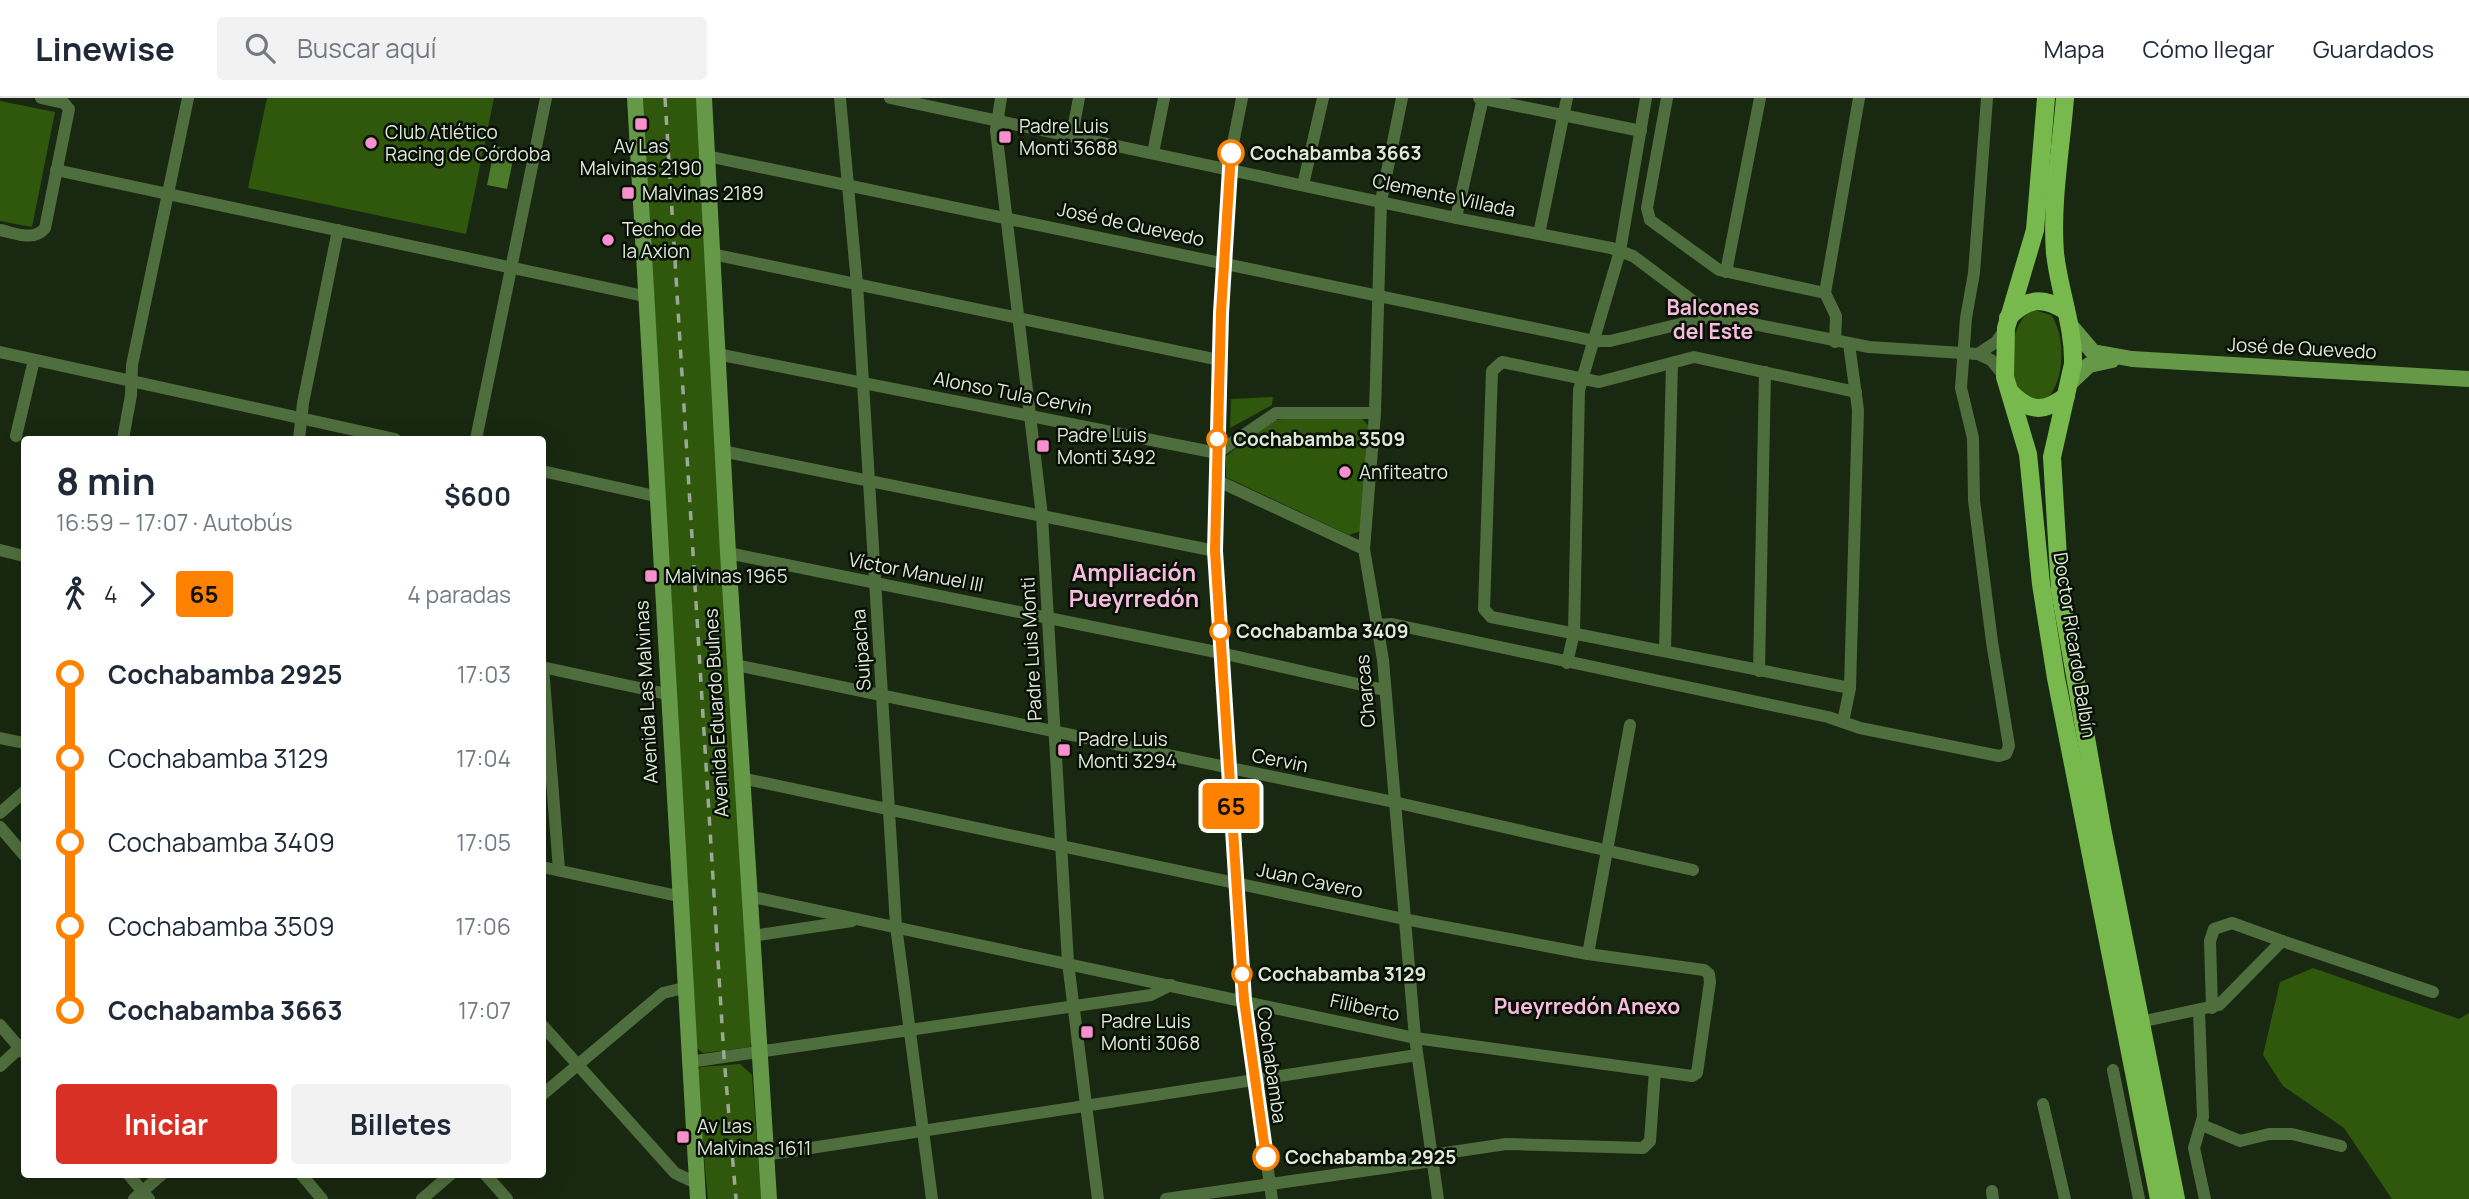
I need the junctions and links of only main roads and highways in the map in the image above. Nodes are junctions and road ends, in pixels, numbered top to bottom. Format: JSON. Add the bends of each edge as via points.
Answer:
{"nodes":[{"id":1,"x":634,"y":98,"type":"edge"},
{"id":2,"x":704,"y":98,"type":"edge"},
{"id":3,"x":2046,"y":98,"type":"edge"},
{"id":4,"x":2066,"y":98,"type":"edge"},
{"id":5,"x":2068,"y":318,"type":"junction"},
{"id":6,"x":2007,"y":323,"type":"junction"},
{"id":7,"x":2132,"y":359,"type":"junction"},
{"id":8,"x":2469,"y":379,"type":"edge"},
{"id":9,"x":2007,"y":383,"type":"junction"},
{"id":10,"x":2068,"y":390,"type":"junction"},
{"id":11,"x":697,"y":1191,"type":"edge"},
{"id":12,"x":769,"y":1199,"type":"edge"},
{"id":13,"x":2158,"y":1199,"type":"edge"},
{"id":14,"x":2176,"y":1199,"type":"edge"}],
"edges":[{"from":1,"to":11,"type":"main road","name":"Avenida Las Malvinas"},
{"from":2,"to":12,"type":"main road","name":"Avenida Eduardo Bulnes","via":[[727,553]]},
{"from":3,"to":6,"type":"main road","name":"Doctor Ricardo Balbín","via":[[2035,230]]},
{"from":4,"to":5,"type":"main road","name":"Doctor Ricardo Balbín","via":[[2054,241]]},
{"from":5,"to":6,"type":"main road","via":[[2036,300],[2020,306]]},
{"from":5,"to":7,"type":"main road","via":[[2093,352]]},
{"from":5,"to":10,"type":"main road","name":"Doctor Ricardo Balbín","via":[[2073,348]]},
{"from":6,"to":9,"type":"main road","name":"Doctor Ricardo Balbín"},
{"from":7,"to":8,"type":"main road","name":"José de Quevedo"},
{"from":7,"to":10,"type":"main road","via":[[2089,365]]},
{"from":9,"to":10,"type":"main road","via":[[2023,405],[2035,410],[2047,408]]},
{"from":9,"to":13,"type":"main road","name":"Doctor Ricardo Balbín","via":[[2028,454],[2050,642]]},
{"from":10,"to":14,"type":"main road","name":"Doctor Ricardo Balbín","via":[[2052,468],[2060,591]]}]}
